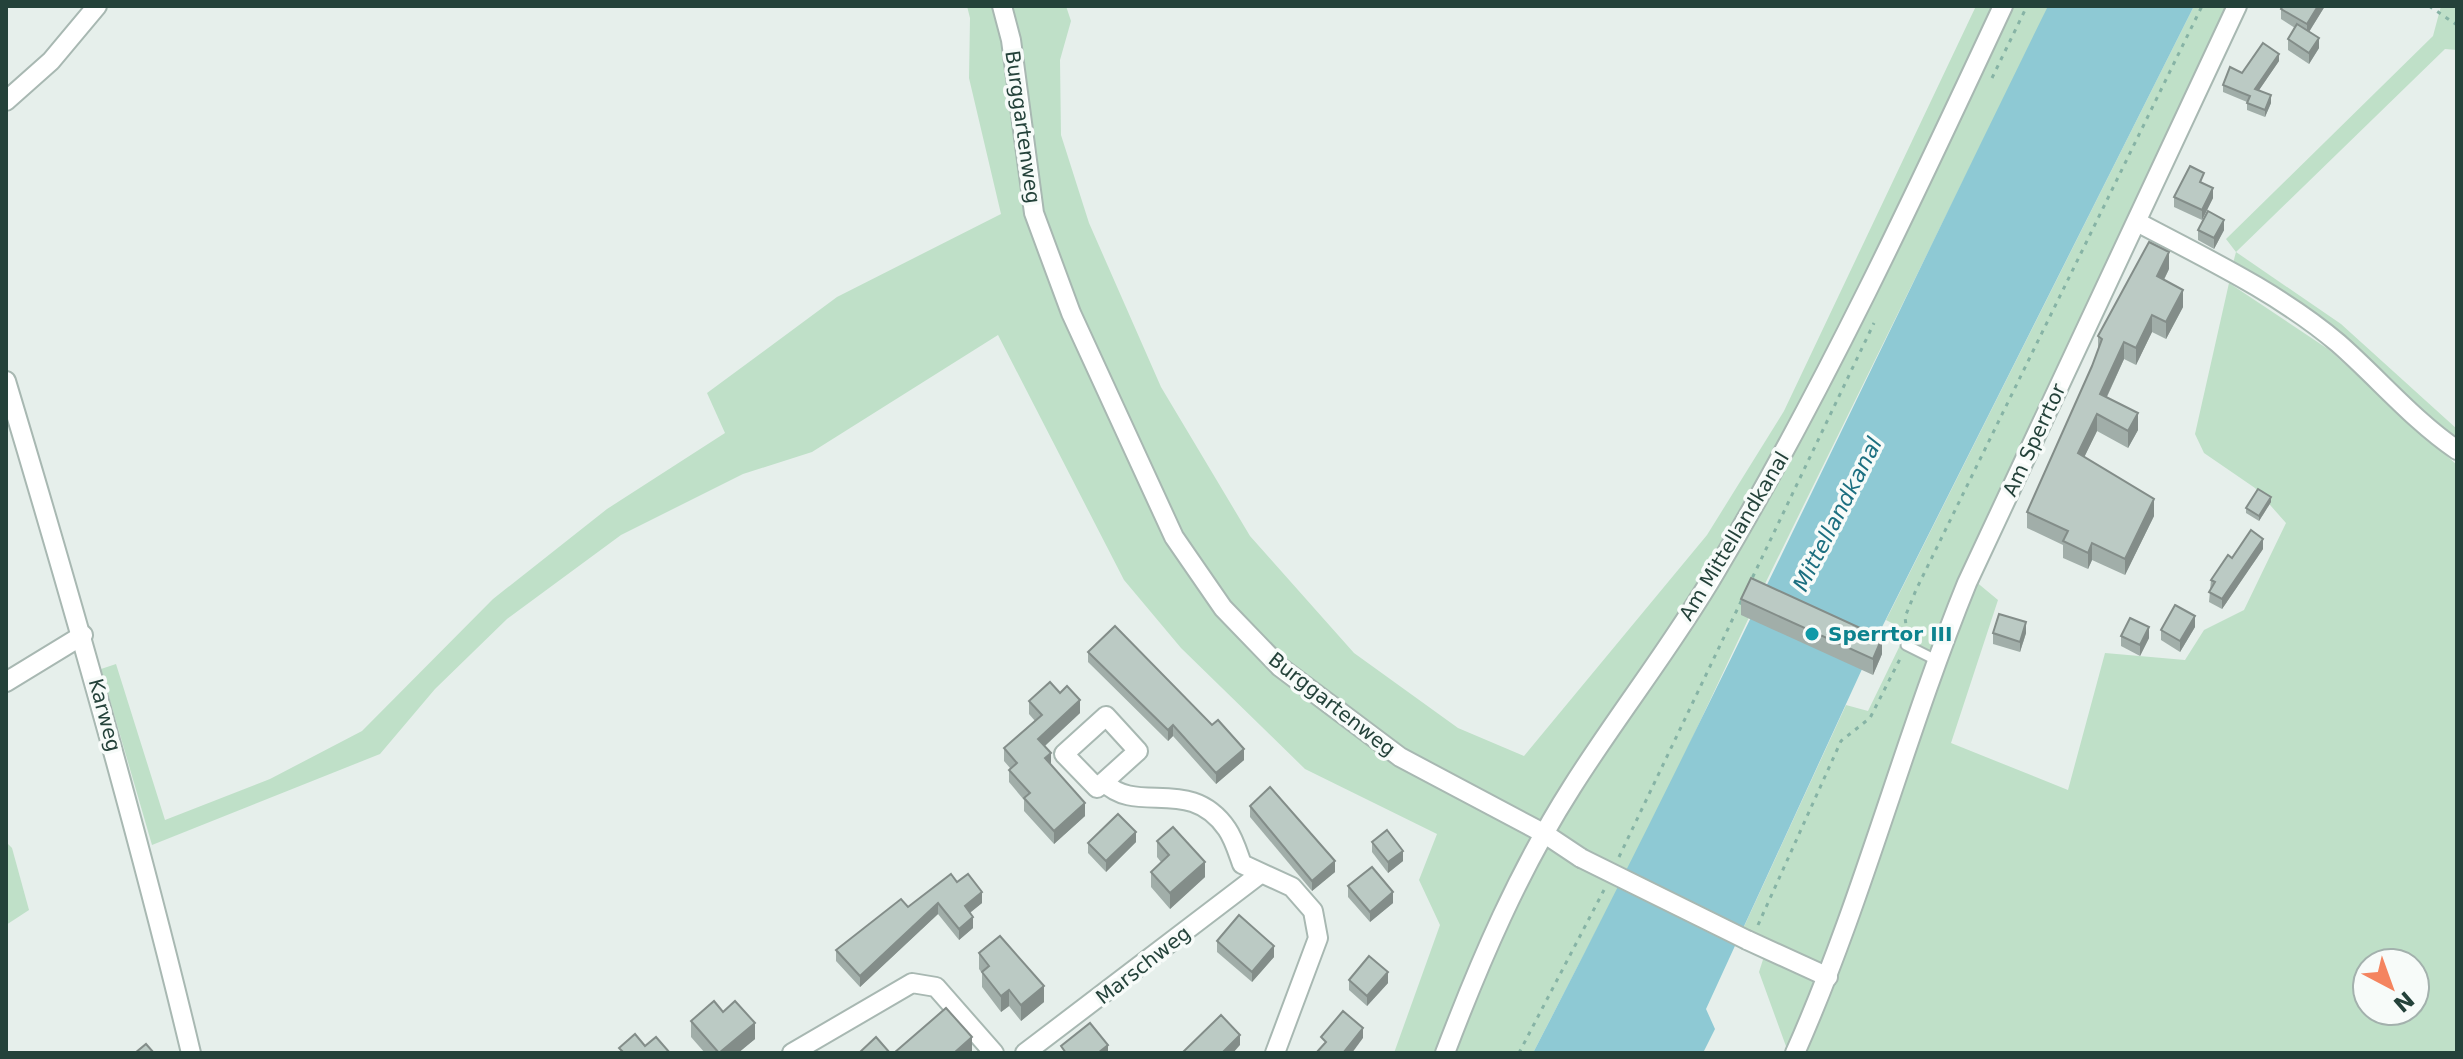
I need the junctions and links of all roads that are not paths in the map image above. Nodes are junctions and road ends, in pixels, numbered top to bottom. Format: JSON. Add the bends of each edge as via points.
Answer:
{"nodes":[{"id":1,"x":97,"y":6,"type":"edge"},
{"id":2,"x":1002,"y":6,"type":"edge"},
{"id":3,"x":2003,"y":6,"type":"edge"},
{"id":4,"x":2237,"y":6,"type":"edge"},
{"id":5,"x":6,"y":101,"type":"edge"},
{"id":6,"x":2137,"y":222,"type":"junction"},
{"id":7,"x":6,"y":381,"type":"edge"},
{"id":8,"x":2457,"y":450,"type":"edge"},
{"id":9,"x":83,"y":635,"type":"junction"},
{"id":10,"x":1906,"y":645,"type":"road end"},
{"id":11,"x":1936,"y":660,"type":"junction"},
{"id":12,"x":6,"y":682,"type":"edge"},
{"id":13,"x":1104,"y":782,"type":"dead end"},
{"id":14,"x":1545,"y":834,"type":"junction"},
{"id":15,"x":1260,"y":874,"type":"junction"},
{"id":16,"x":1828,"y":977,"type":"junction"},
{"id":17,"x":191,"y":1053,"type":"edge"},
{"id":18,"x":792,"y":1053,"type":"edge"},
{"id":19,"x":994,"y":1053,"type":"edge"},
{"id":20,"x":1025,"y":1053,"type":"edge"},
{"id":21,"x":1275,"y":1053,"type":"edge"},
{"id":22,"x":1445,"y":1053,"type":"edge"},
{"id":23,"x":1795,"y":1053,"type":"edge"}],
"edges":[{"from":1,"to":5,"type":"street","via":[[51,61]]},
{"from":2,"to":14,"type":"street","name":"Burggartenweg","via":[[1034,213],[1071,313],[1174,537],[1223,608],[1280,667],[1400,757]]},
{"from":3,"to":14,"type":"street","name":"Am Mittellandkanal","via":[[1803,419],[1715,573]]},
{"from":4,"to":6,"type":"street","name":"Am Sperrtor"},
{"from":6,"to":8,"type":"street","via":[[2237,275],[2336,342]]},
{"from":6,"to":11,"type":"street","name":"Am Sperrtor"},
{"from":7,"to":9,"type":"street","name":"Karweg"},
{"from":9,"to":12,"type":"street"},
{"from":9,"to":17,"type":"street","name":"Karweg"},
{"from":10,"to":11,"type":"lane"},
{"from":11,"to":16,"type":"street","name":"Am Sperrtor"},
{"from":13,"to":15,"type":"street","via":[[1112,791],[1137,797],[1179,796],[1205,807],[1227,829],[1242,864]]},
{"from":14,"to":16,"type":"street","name":"Burggartenweg","bridge":true,"via":[[1581,858]]},
{"from":14,"to":22,"type":"street","name":"Am Mittellandkanal","via":[[1520,875]]},
{"from":15,"to":20,"type":"street","name":"Marschweg"},
{"from":15,"to":21,"type":"street","via":[[1292,887],[1313,911],[1318,938]]},
{"from":16,"to":23,"type":"street"},
{"from":18,"to":19,"type":"street","via":[[912,983],[936,987]]}]}
